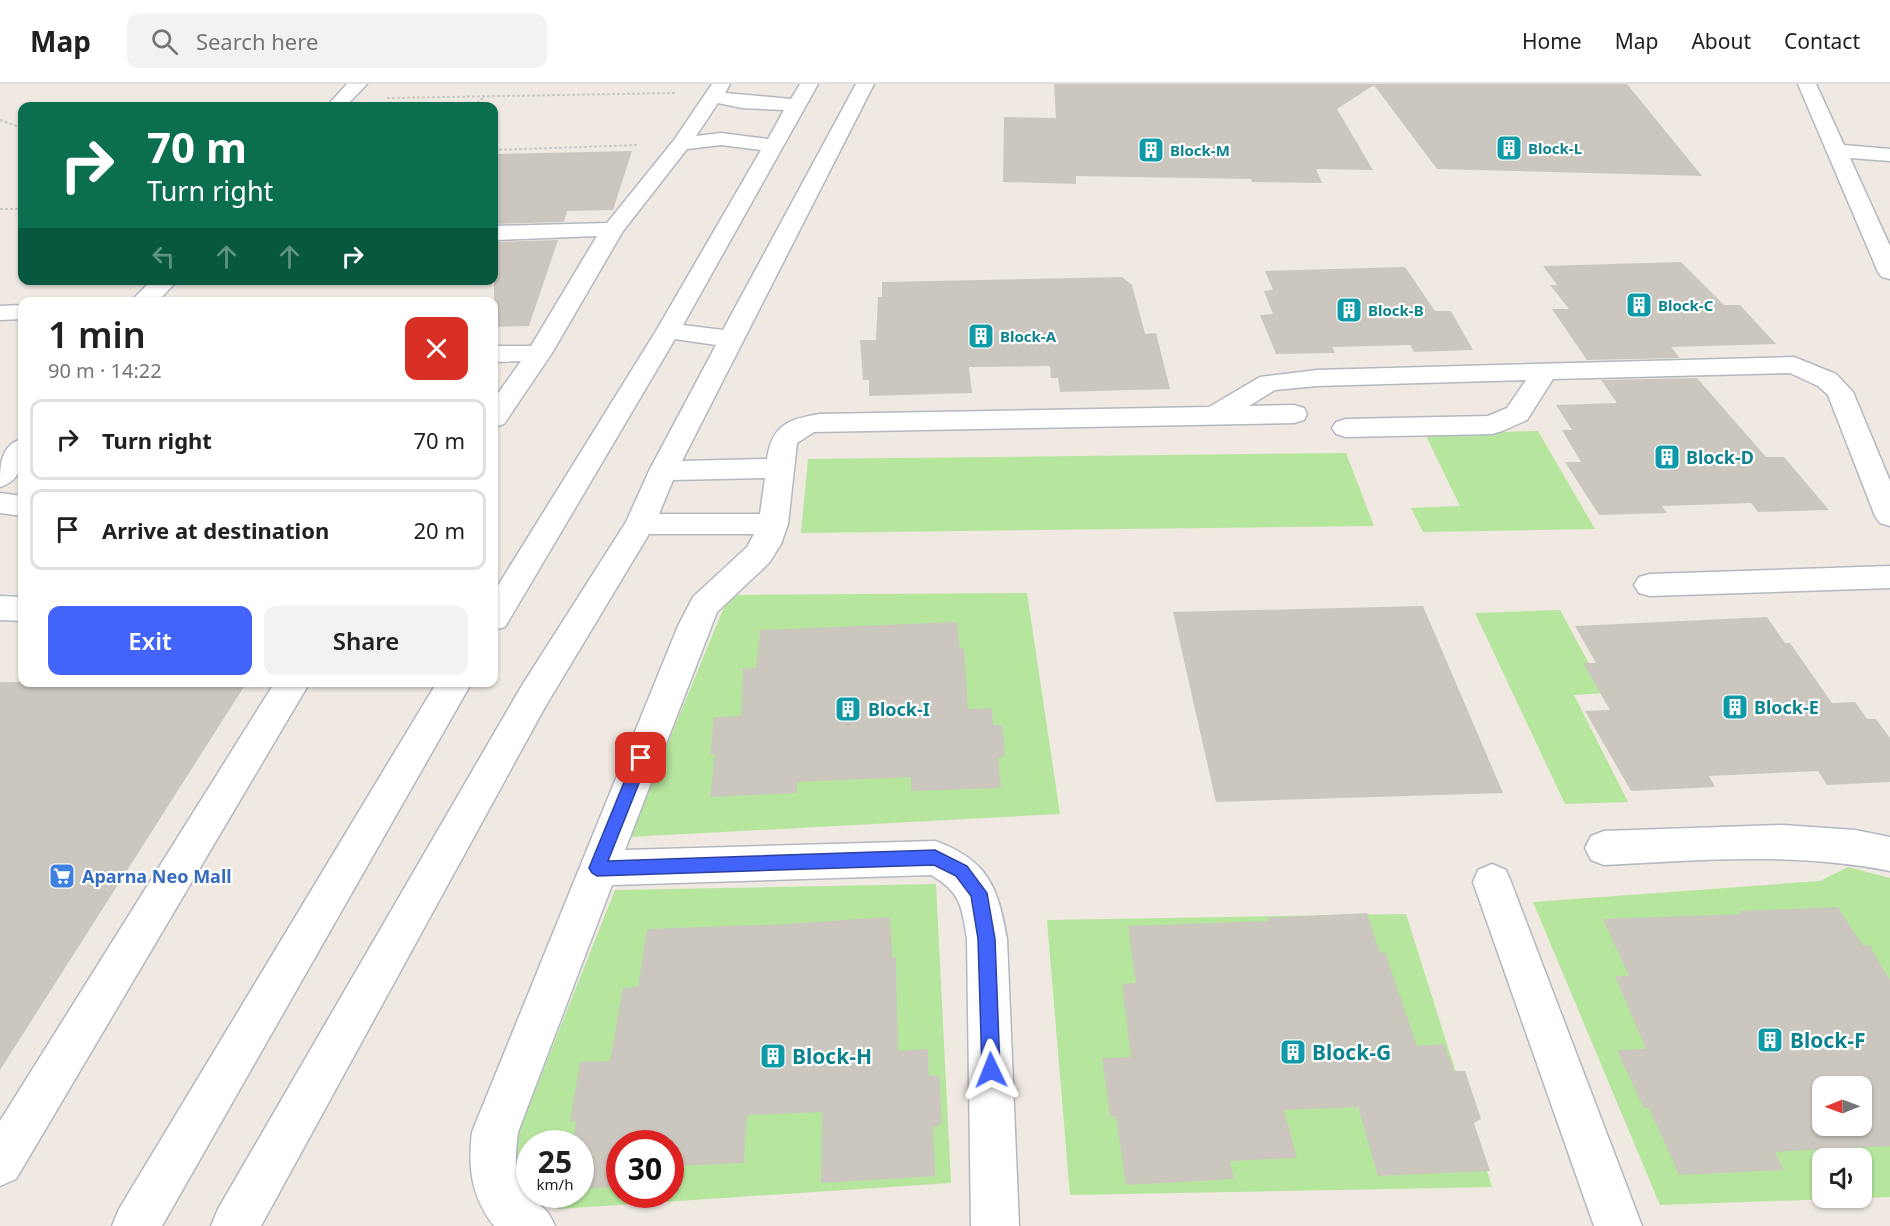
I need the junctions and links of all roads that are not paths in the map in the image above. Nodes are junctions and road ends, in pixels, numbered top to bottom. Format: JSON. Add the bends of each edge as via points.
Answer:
{"nodes":[{"id":1,"x":866,"y":84,"type":"edge"},
{"id":2,"x":1807,"y":84,"type":"edge"},
{"id":3,"x":717,"y":90,"type":"edge"},
{"id":4,"x":803,"y":94,"type":"edge"},
{"id":5,"x":681,"y":144,"type":"junction"},
{"id":6,"x":776,"y":146,"type":"junction"},
{"id":7,"x":1837,"y":151,"type":"junction"},
{"id":8,"x":1890,"y":155,"type":"edge"},
{"id":9,"x":614,"y":229,"type":"junction"},
{"id":10,"x":498,"y":233,"type":"edge"},
{"id":11,"x":1884,"y":248,"type":"edge"},
{"id":12,"x":1890,"y":272,"type":"edge"},
{"id":13,"x":161,"y":285,"type":"edge"},
{"id":14,"x":148,"y":297,"type":"edge"},
{"id":15,"x":18,"y":312,"type":"edge"},
{"id":16,"x":0,"y":313,"type":"edge"},
{"id":17,"x":668,"y":331,"type":"junction"},
{"id":18,"x":731,"y":339,"type":"junction"},
{"id":19,"x":539,"y":353,"type":"junction"},
{"id":20,"x":498,"y":354,"type":"edge"},
{"id":21,"x":1546,"y":370,"type":"junction"},
{"id":22,"x":498,"y":412,"type":"edge"},
{"id":23,"x":1294,"y":414,"type":"dead end"},
{"id":24,"x":1214,"y":415,"type":"junction"},
{"id":25,"x":1346,"y":428,"type":"dead end"},
{"id":26,"x":18,"y":453,"type":"edge"},
{"id":27,"x":779,"y":468,"type":"junction"},
{"id":28,"x":663,"y":471,"type":"junction"},
{"id":29,"x":0,"y":477,"type":"edge"},
{"id":30,"x":0,"y":503,"type":"edge"},
{"id":31,"x":18,"y":505,"type":"edge"},
{"id":32,"x":1890,"y":516,"type":"edge"},
{"id":33,"x":640,"y":524,"type":"junction"},
{"id":34,"x":773,"y":524,"type":"junction"},
{"id":35,"x":1890,"y":557,"type":"edge"},
{"id":36,"x":1684,"y":563,"type":"dead end"},
{"id":37,"x":1890,"y":577,"type":"edge"},
{"id":38,"x":1650,"y":585,"type":"dead end"},
{"id":39,"x":0,"y":608,"type":"edge"},
{"id":40,"x":18,"y":609,"type":"edge"},
{"id":41,"x":498,"y":611,"type":"edge"},
{"id":42,"x":290,"y":687,"type":"edge"},
{"id":43,"x":452,"y":687,"type":"edge"},
{"id":44,"x":1604,"y":848,"type":"dead end"},
{"id":45,"x":1890,"y":854,"type":"edge"},
{"id":46,"x":597,"y":868,"type":"junction"},
{"id":47,"x":1492,"y":882,"type":"dead end"},
{"id":48,"x":0,"y":1163,"type":"edge"},
{"id":49,"x":136,"y":1226,"type":"edge"},
{"id":50,"x":235,"y":1226,"type":"edge"},
{"id":51,"x":531,"y":1226,"type":"edge"},
{"id":52,"x":995,"y":1226,"type":"edge"},
{"id":53,"x":1618,"y":1226,"type":"edge"}],
"edges":[{"from":1,"to":18,"type":"street"},
{"from":2,"to":7,"type":"street"},
{"from":3,"to":4,"type":"street","via":[[742,102]]},
{"from":3,"to":5,"type":"street"},
{"from":4,"to":6,"type":"street"},
{"from":5,"to":6,"type":"street","via":[[721,139]]},
{"from":5,"to":9,"type":"street"},
{"from":6,"to":17,"type":"street"},
{"from":7,"to":8,"type":"street"},
{"from":7,"to":11,"type":"street"},
{"from":9,"to":10,"type":"street"},
{"from":9,"to":19,"type":"street"},
{"from":11,"to":12,"type":"street"},
{"from":13,"to":14,"type":"street"},
{"from":15,"to":16,"type":"street"},
{"from":17,"to":18,"type":"street"},
{"from":17,"to":41,"type":"street"},
{"from":18,"to":28,"type":"street"},
{"from":19,"to":20,"type":"street"},
{"from":19,"to":22,"type":"street"},
{"from":21,"to":24,"type":"street","via":[[1287,380],[1269,383]]},
{"from":21,"to":25,"type":"street","via":[[1517,414],[1492,425]]},
{"from":21,"to":32,"type":"street","via":[[1780,364],[1809,370],[1840,392]]},
{"from":23,"to":24,"type":"street"},
{"from":24,"to":27,"type":"street","via":[[813,423],[792,431],[784,440]]},
{"from":26,"to":29,"type":"street"},
{"from":27,"to":28,"type":"street"},
{"from":27,"to":34,"type":"street"},
{"from":28,"to":33,"type":"street"},
{"from":30,"to":31,"type":"street"},
{"from":33,"to":34,"type":"street"},
{"from":33,"to":50,"type":"street","via":[[532,697]]},
{"from":34,"to":46,"type":"street","via":[[758,555],[704,605]]},
{"from":35,"to":36,"type":"street"},
{"from":37,"to":38,"type":"street"},
{"from":39,"to":40,"type":"street"},
{"from":42,"to":48,"type":"street"},
{"from":43,"to":49,"type":"street"},
{"from":44,"to":45,"type":"street","via":[[1799,841],[1828,842]]},
{"from":46,"to":51,"type":"street","via":[[495,1132],[492,1165],[501,1197]]},
{"from":46,"to":52,"type":"street","via":[[935,858],[962,871],[979,893],[987,939]]},
{"from":47,"to":53,"type":"street"}]}
